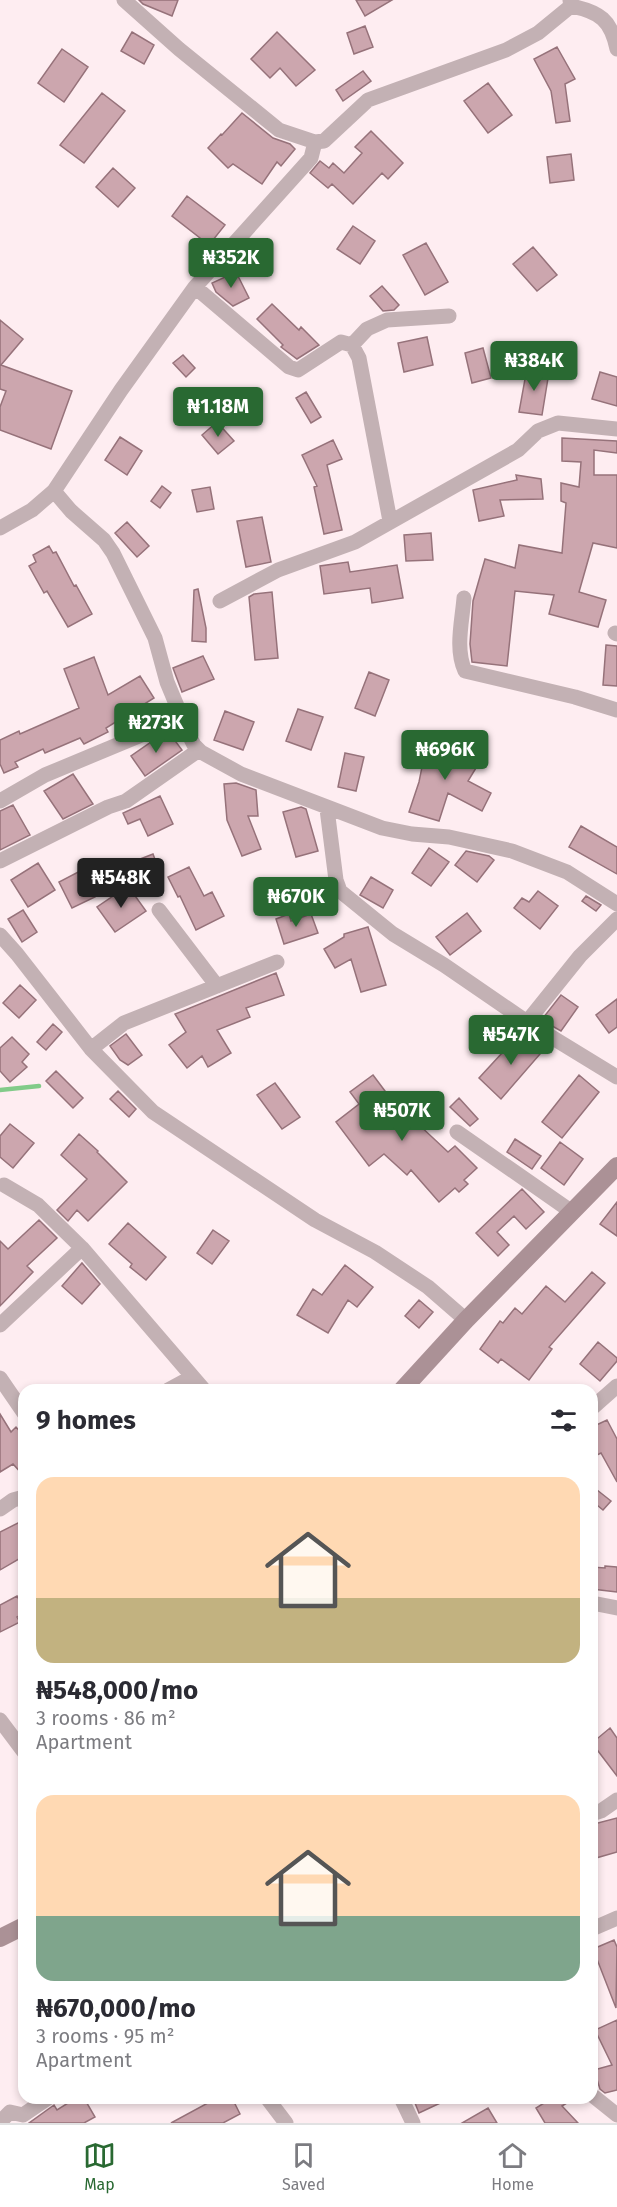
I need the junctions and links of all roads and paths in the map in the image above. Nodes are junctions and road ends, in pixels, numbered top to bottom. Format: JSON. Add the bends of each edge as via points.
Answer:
{"nodes":[{"id":1,"x":124,"y":0,"type":"edge"},
{"id":2,"x":571,"y":3,"type":"edge"},
{"id":3,"x":617,"y":49,"type":"edge"},
{"id":4,"x":315,"y":142,"type":"junction"},
{"id":5,"x":195,"y":287,"type":"junction"},
{"id":6,"x":449,"y":316,"type":"dead end"},
{"id":7,"x":351,"y":345,"type":"junction"},
{"id":8,"x":617,"y":429,"type":"edge"},
{"id":9,"x":54,"y":491,"type":"junction"},
{"id":10,"x":390,"y":521,"type":"junction"},
{"id":11,"x":0,"y":528,"type":"edge"},
{"id":12,"x":464,"y":598,"type":"dead end"},
{"id":13,"x":220,"y":601,"type":"dead end"},
{"id":14,"x":617,"y":710,"type":"edge"},
{"id":15,"x":182,"y":718,"type":"junction"},
{"id":16,"x":199,"y":750,"type":"junction"},
{"id":17,"x":0,"y":801,"type":"edge"},
{"id":18,"x":327,"y":808,"type":"junction"},
{"id":19,"x":0,"y":861,"type":"edge"},
{"id":20,"x":617,"y":904,"type":"edge"},
{"id":21,"x":159,"y":910,"type":"dead end"},
{"id":22,"x":617,"y":919,"type":"edge"},
{"id":23,"x":0,"y":935,"type":"edge"},
{"id":24,"x":277,"y":962,"type":"dead end"},
{"id":25,"x":217,"y":986,"type":"junction"},
{"id":26,"x":527,"y":1022,"type":"junction"},
{"id":27,"x":91,"y":1049,"type":"junction"},
{"id":28,"x":617,"y":1077,"type":"edge"},
{"id":29,"x":457,"y":1132,"type":"dead end"},
{"id":30,"x":617,"y":1166,"type":"edge"},
{"id":31,"x":4,"y":1185,"type":"dead end"},
{"id":32,"x":572,"y":1212,"type":"junction"},
{"id":33,"x":82,"y":1248,"type":"junction"},
{"id":34,"x":466,"y":1320,"type":"junction"},
{"id":35,"x":0,"y":1325,"type":"edge"},
{"id":36,"x":192,"y":1377,"type":"junction"},
{"id":37,"x":0,"y":1378,"type":"edge"},
{"id":38,"x":179,"y":1384,"type":"edge"},
{"id":39,"x":198,"y":1384,"type":"edge"},
{"id":40,"x":407,"y":1384,"type":"edge"},
{"id":41,"x":617,"y":1386,"type":"edge"},
{"id":42,"x":598,"y":1403,"type":"edge"},
{"id":43,"x":18,"y":1404,"type":"edge"},
{"id":44,"x":18,"y":1499,"type":"edge"},
{"id":45,"x":0,"y":1509,"type":"edge"},
{"id":46,"x":598,"y":1604,"type":"edge"},
{"id":47,"x":617,"y":1608,"type":"edge"},
{"id":48,"x":0,"y":1720,"type":"edge"},
{"id":49,"x":18,"y":1744,"type":"edge"},
{"id":50,"x":617,"y":1800,"type":"edge"},
{"id":51,"x":598,"y":1812,"type":"edge"},
{"id":52,"x":617,"y":1918,"type":"edge"},
{"id":53,"x":598,"y":1926,"type":"edge"},
{"id":54,"x":18,"y":1929,"type":"edge"},
{"id":55,"x":0,"y":1938,"type":"edge"},
{"id":56,"x":598,"y":2100,"type":"edge"},
{"id":57,"x":39,"y":2104,"type":"edge"},
{"id":58,"x":272,"y":2104,"type":"edge"},
{"id":59,"x":404,"y":2104,"type":"edge"},
{"id":60,"x":617,"y":2115,"type":"edge"},
{"id":61,"x":0,"y":2122,"type":"edge"},
{"id":62,"x":286,"y":2123,"type":"edge"},
{"id":63,"x":413,"y":2123,"type":"edge"}],
"edges":[{"from":1,"to":4,"type":"street","via":[[279,130]]},
{"from":2,"to":3,"type":"street","via":[[605,20]]},
{"from":2,"to":4,"type":"street","via":[[538,33],[506,50],[368,100],[324,141]]},
{"from":4,"to":5,"type":"street","via":[[310,158]]},
{"from":5,"to":7,"type":"street","via":[[289,367],[298,370],[341,342]]},
{"from":5,"to":9,"type":"street"},
{"from":6,"to":7,"type":"street","via":[[387,320],[367,329]]},
{"from":7,"to":10,"type":"street","via":[[359,358]]},
{"from":8,"to":10,"type":"street","via":[[558,423],[538,431],[518,450]]},
{"from":9,"to":11,"type":"street","via":[[32,510]]},
{"from":9,"to":15,"type":"street","via":[[113,553],[155,638]]},
{"from":10,"to":13,"type":"street","via":[[354,542],[278,570]]},
{"from":12,"to":14,"type":"street","via":[[459,649],[465,671]]},
{"from":15,"to":16,"type":"street"},
{"from":15,"to":17,"type":"street","via":[[45,775]]},
{"from":16,"to":18,"type":"street","via":[[241,774]]},
{"from":16,"to":19,"type":"street","via":[[126,801]]},
{"from":18,"to":20,"type":"street","via":[[382,828],[512,851],[567,872]]},
{"from":18,"to":26,"type":"street","via":[[340,891],[393,934]]},
{"from":21,"to":25,"type":"street"},
{"from":22,"to":26,"type":"street"},
{"from":23,"to":27,"type":"street"},
{"from":24,"to":25,"type":"street"},
{"from":25,"to":27,"type":"street","via":[[123,1023]]},
{"from":26,"to":28,"type":"street"},
{"from":27,"to":34,"type":"street","via":[[153,1112],[315,1220],[375,1252],[428,1287]]},
{"from":29,"to":32,"type":"street"},
{"from":30,"to":32,"type":"street"},
{"from":31,"to":33,"type":"street","via":[[38,1205]]},
{"from":32,"to":34,"type":"street"},
{"from":33,"to":35,"type":"street"},
{"from":33,"to":36,"type":"street"},
{"from":34,"to":40,"type":"street"},
{"from":36,"to":38,"type":"street"},
{"from":36,"to":39,"type":"street"},
{"from":37,"to":43,"type":"street"},
{"from":41,"to":42,"type":"street"},
{"from":44,"to":45,"type":"street"},
{"from":46,"to":47,"type":"street"},
{"from":48,"to":49,"type":"street"},
{"from":50,"to":51,"type":"street"},
{"from":52,"to":53,"type":"street"},
{"from":54,"to":55,"type":"street"},
{"from":56,"to":60,"type":"street"},
{"from":57,"to":61,"type":"street","via":[[23,2115],[10,2112]]},
{"from":58,"to":62,"type":"street"},
{"from":59,"to":63,"type":"street"}]}
